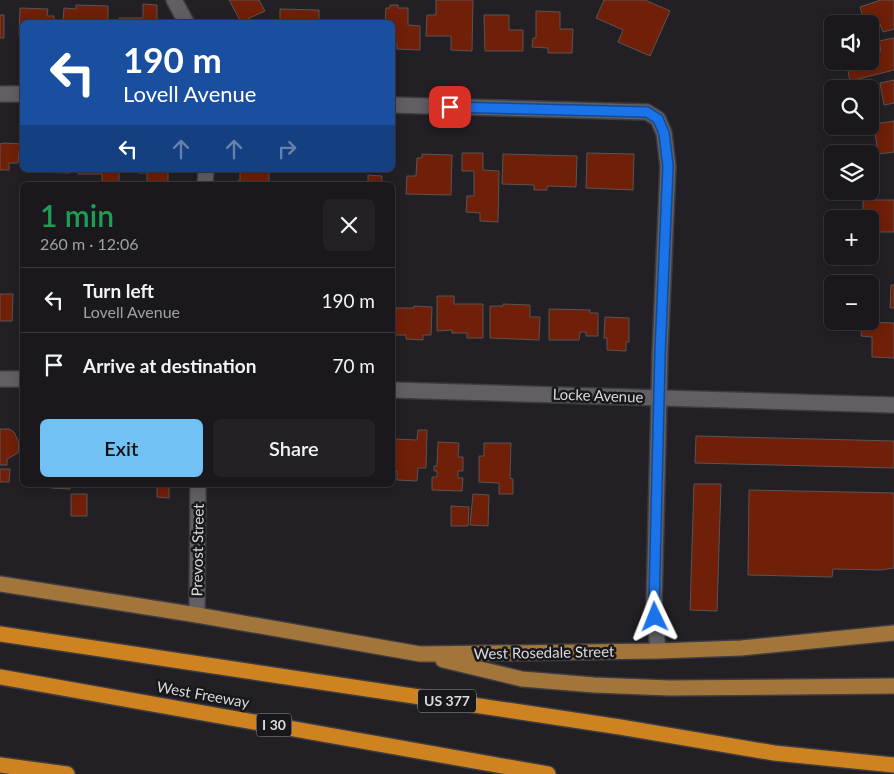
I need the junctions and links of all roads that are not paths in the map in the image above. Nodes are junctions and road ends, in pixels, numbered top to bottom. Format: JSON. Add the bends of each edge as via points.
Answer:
{"nodes":[{"id":1,"x":174,"y":0,"type":"edge"},
{"id":2,"x":185,"y":20,"type":"edge"},
{"id":3,"x":0,"y":94,"type":"edge"},
{"id":4,"x":20,"y":94,"type":"edge"},
{"id":5,"x":395,"y":105,"type":"edge"},
{"id":6,"x":0,"y":379,"type":"edge"},
{"id":7,"x":20,"y":380,"type":"edge"},
{"id":8,"x":395,"y":390,"type":"edge"},
{"id":9,"x":660,"y":398,"type":"junction"},
{"id":10,"x":894,"y":405,"type":"edge"},
{"id":11,"x":198,"y":487,"type":"edge"},
{"id":12,"x":0,"y":584,"type":"edge"},
{"id":13,"x":197,"y":615,"type":"junction"},
{"id":14,"x":894,"y":633,"type":"edge"},
{"id":15,"x":0,"y":634,"type":"edge"},
{"id":16,"x":658,"y":651,"type":"junction"},
{"id":17,"x":420,"y":654,"type":"junction"},
{"id":18,"x":0,"y":677,"type":"edge"},
{"id":19,"x":894,"y":686,"type":"edge"},
{"id":20,"x":0,"y":764,"type":"edge"},
{"id":21,"x":894,"y":764,"type":"edge"},
{"id":22,"x":67,"y":774,"type":"edge"},
{"id":23,"x":548,"y":774,"type":"edge"}],
"edges":[{"from":1,"to":2,"type":"street"},
{"from":3,"to":4,"type":"street"},
{"from":5,"to":9,"type":"street","via":[[647,112],[658,119],[664,133],[668,166]]},
{"from":6,"to":7,"type":"street"},
{"from":8,"to":9,"type":"street","name":"Locke Avenue"},
{"from":9,"to":10,"type":"street","name":"Locke Avenue"},
{"from":9,"to":16,"type":"street","via":[[654,606]]},
{"from":11,"to":13,"type":"street","name":"Prevost Street"},
{"from":12,"to":13,"type":"main road"},
{"from":13,"to":17,"type":"main road","name":"West Rosedale Street"},
{"from":14,"to":16,"type":"main road","name":"West Rosedale Street","via":[[741,648]]},
{"from":15,"to":21,"type":"highway","number":"US 377","via":[[620,726],[774,753]]},
{"from":16,"to":17,"type":"main road","name":"West Rosedale Street"},
{"from":17,"to":19,"type":"main road","via":[[522,679],[594,685],[669,688]]},
{"from":18,"to":23,"type":"highway","name":"West Freeway","number":"I 30"},
{"from":20,"to":22,"type":"highway"}]}
